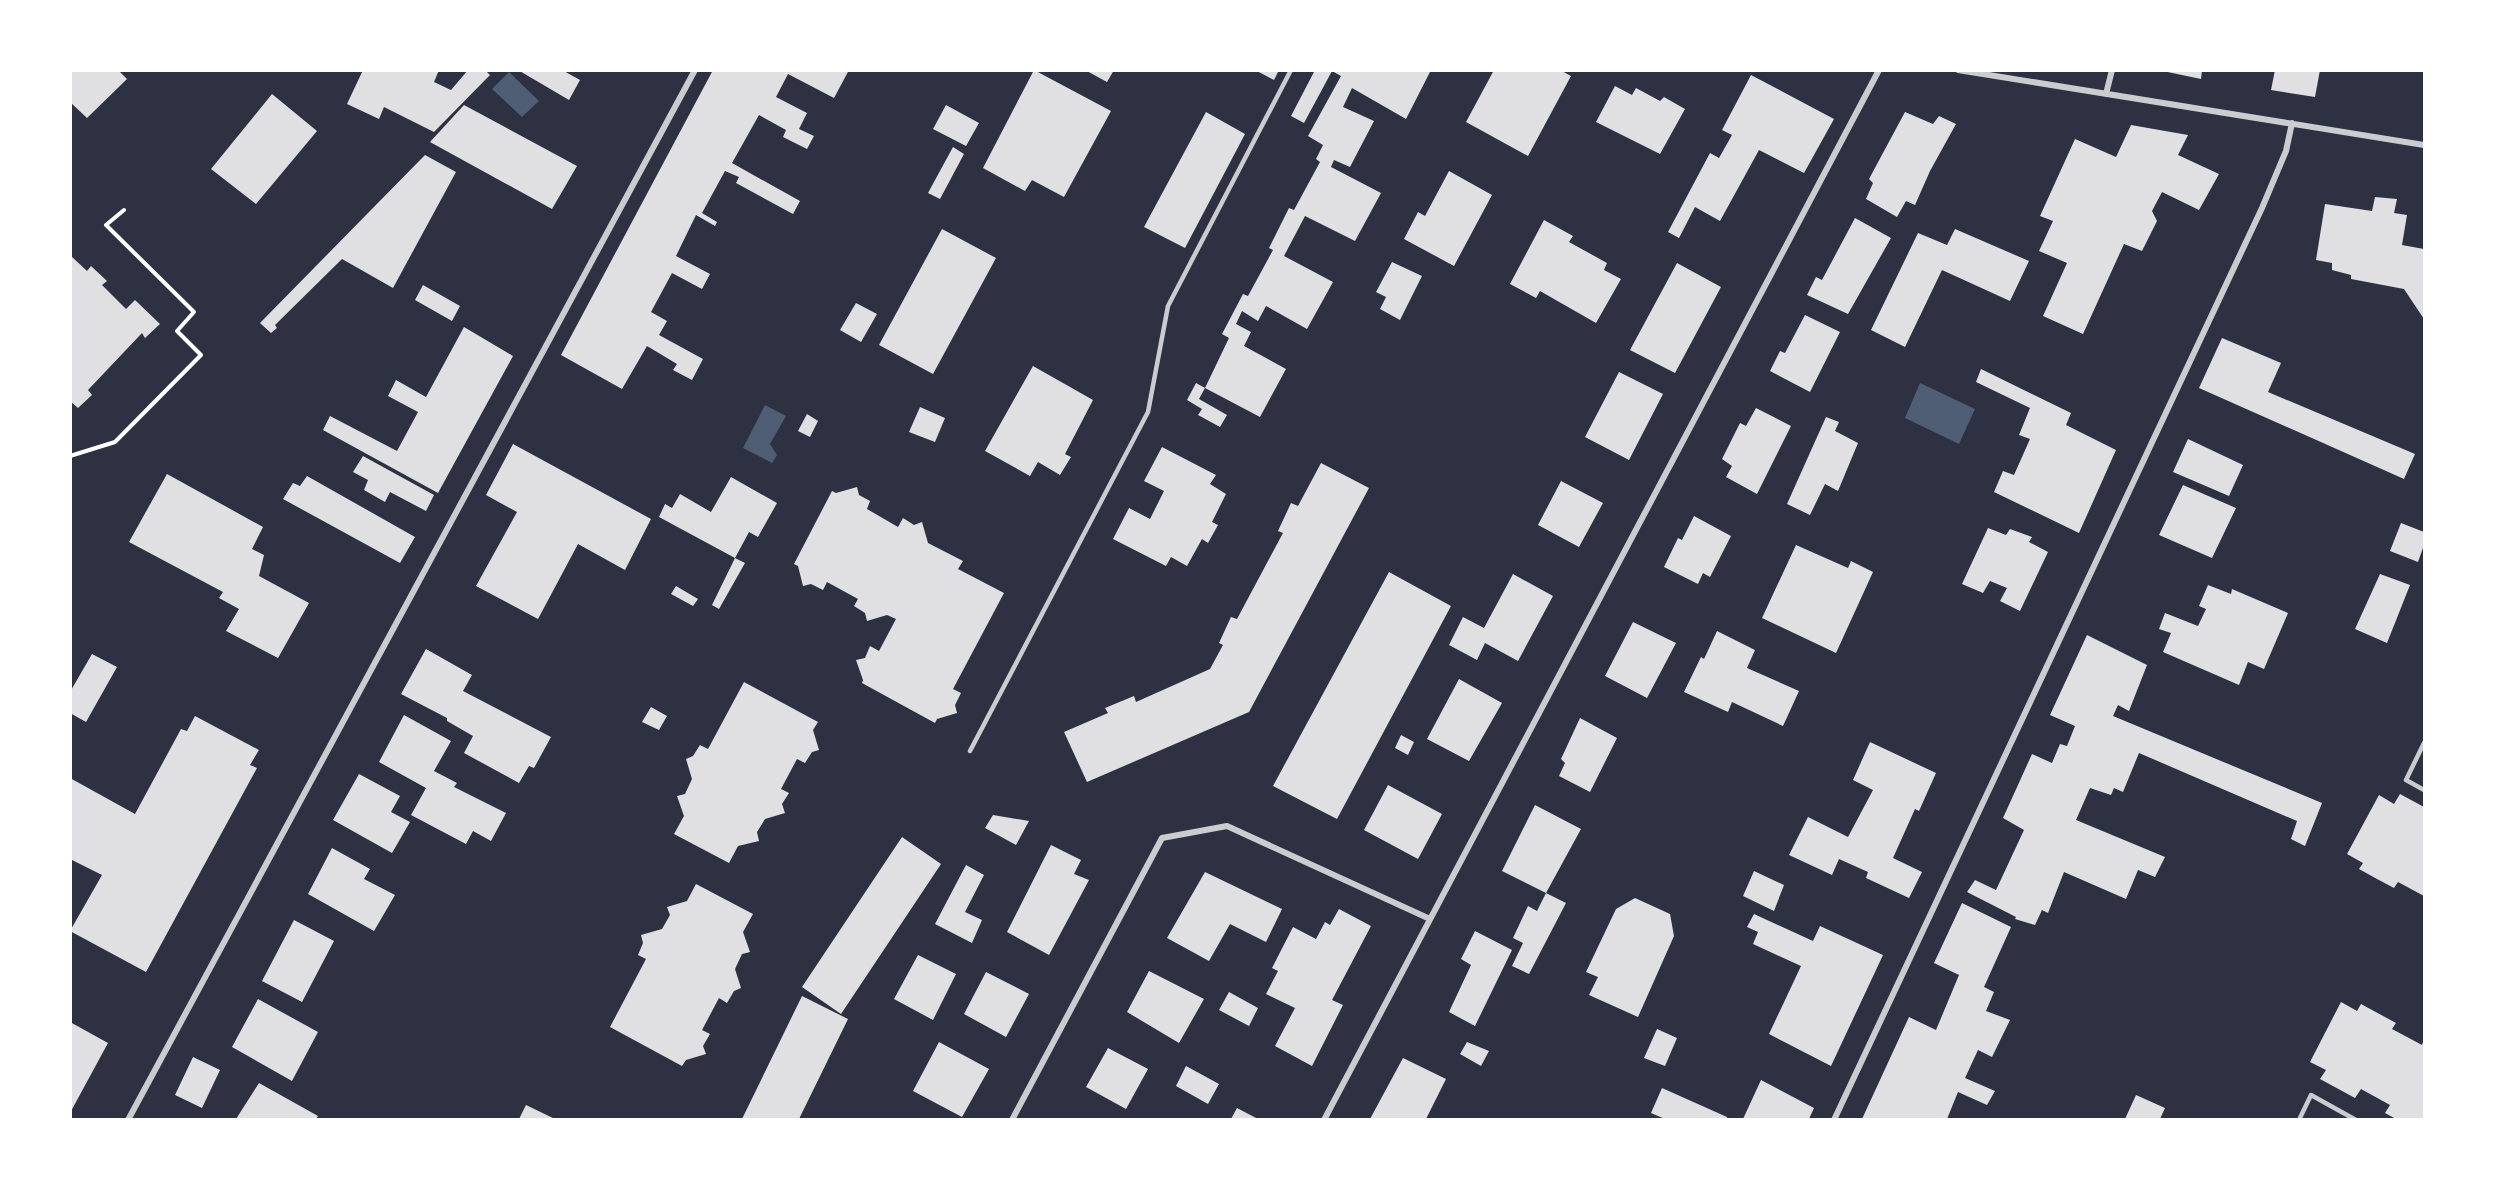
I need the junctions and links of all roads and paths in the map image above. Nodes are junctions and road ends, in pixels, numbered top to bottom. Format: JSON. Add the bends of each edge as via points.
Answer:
{"nodes":[{"id":1,"x":695,"y":70,"type":"edge"},
{"id":2,"x":1291,"y":70,"type":"edge"},
{"id":3,"x":1879,"y":70,"type":"edge"},
{"id":4,"x":1958,"y":70,"type":"edge"},
{"id":5,"x":2112,"y":70,"type":"edge"},
{"id":6,"x":2106,"y":94,"type":"junction"},
{"id":7,"x":2292,"y":123,"type":"junction"},
{"id":8,"x":2424,"y":145,"type":"edge"},
{"id":9,"x":124,"y":210,"type":"dead end"},
{"id":10,"x":70,"y":456,"type":"edge"},
{"id":11,"x":2424,"y":743,"type":"edge"},
{"id":12,"x":970,"y":751,"type":"dead end"},
{"id":13,"x":2424,"y":790,"type":"edge"},
{"id":14,"x":1430,"y":919,"type":"junction"},
{"id":15,"x":128,"y":1119,"type":"edge"},
{"id":16,"x":1012,"y":1119,"type":"edge"},
{"id":17,"x":1324,"y":1119,"type":"edge"},
{"id":18,"x":1834,"y":1119,"type":"edge"},
{"id":19,"x":2299,"y":1119,"type":"edge"},
{"id":20,"x":2356,"y":1119,"type":"edge"}],
"edges":[{"from":1,"to":15,"type":"street"},
{"from":2,"to":12,"type":"lane","via":[[1168,306],[1148,412]]},
{"from":3,"to":14,"type":"street"},
{"from":4,"to":6,"type":"street"},
{"from":5,"to":6,"type":"street"},
{"from":6,"to":7,"type":"street"},
{"from":7,"to":8,"type":"street"},
{"from":7,"to":18,"type":"street","via":[[2286,151],[2262,208]]},
{"from":9,"to":10,"type":"path","via":[[106,225],[194,312],[177,331],[201,355],[115,442]]},
{"from":11,"to":13,"type":"lane","via":[[2406,780]]},
{"from":14,"to":16,"type":"street","via":[[1227,826],[1162,838]]},
{"from":14,"to":17,"type":"street"},
{"from":19,"to":20,"type":"lane","via":[[2311,1095]]}]}
